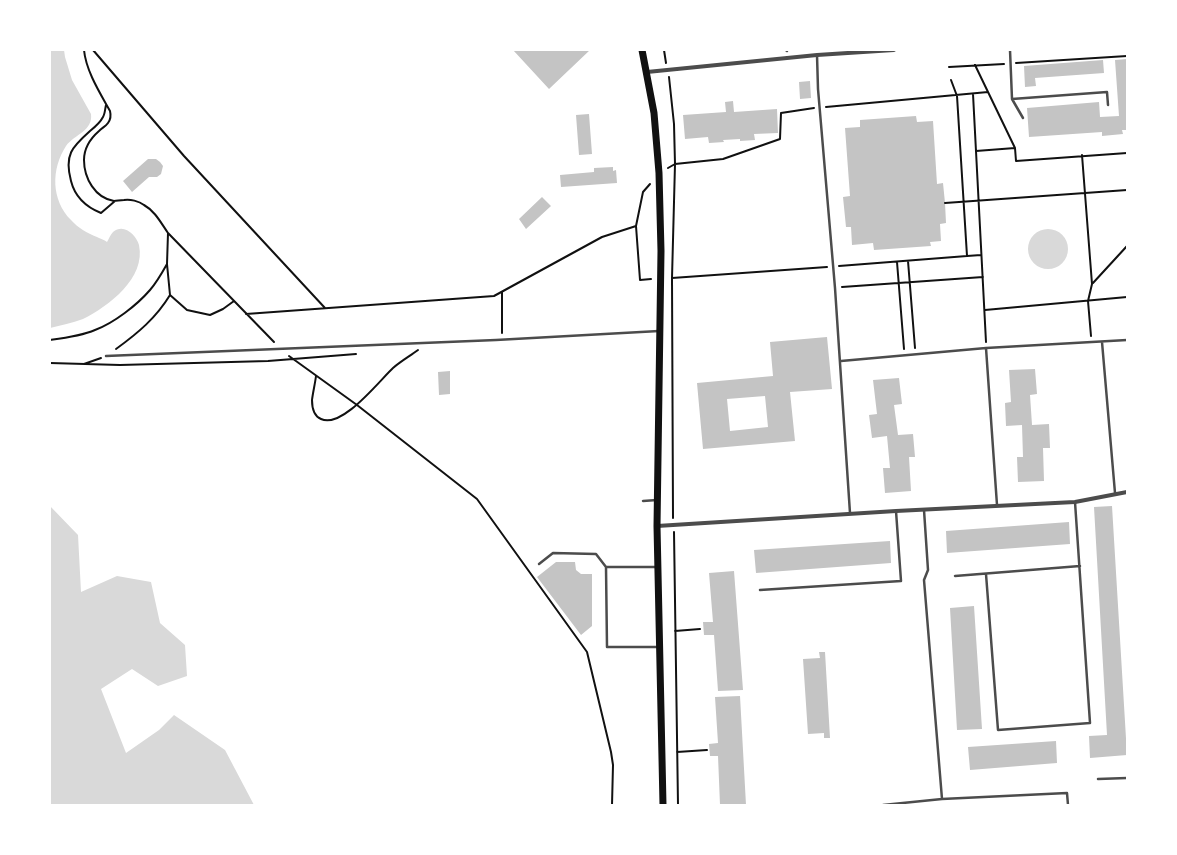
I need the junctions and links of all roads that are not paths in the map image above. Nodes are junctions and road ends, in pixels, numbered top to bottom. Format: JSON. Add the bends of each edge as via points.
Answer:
{"nodes":[{"id":1,"x":642,"y":50,"type":"edge"},
{"id":2,"x":894,"y":50,"type":"edge"},
{"id":3,"x":1010,"y":50,"type":"edge"},
{"id":4,"x":817,"y":55,"type":"junction"},
{"id":5,"x":647,"y":72,"type":"junction"},
{"id":6,"x":1012,"y":99,"type":"junction"},
{"id":7,"x":1108,"y":105,"type":"dead end"},
{"id":8,"x":1023,"y":118,"type":"dead end"},
{"id":9,"x":660,"y":331,"type":"junction"},
{"id":10,"x":1127,"y":340,"type":"edge"},
{"id":11,"x":1102,"y":342,"type":"junction"},
{"id":12,"x":986,"y":348,"type":"junction"},
{"id":13,"x":106,"y":356,"type":"road end"},
{"id":14,"x":841,"y":361,"type":"junction"},
{"id":15,"x":1127,"y":492,"type":"edge"},
{"id":16,"x":1115,"y":493,"type":"junction"},
{"id":17,"x":658,"y":500,"type":"junction"},
{"id":18,"x":643,"y":501,"type":"dead end"},
{"id":19,"x":1075,"y":502,"type":"junction"},
{"id":20,"x":996,"y":505,"type":"junction"},
{"id":21,"x":924,"y":509,"type":"junction"},
{"id":22,"x":896,"y":511,"type":"junction"},
{"id":23,"x":850,"y":513,"type":"junction"},
{"id":24,"x":657,"y":526,"type":"junction"},
{"id":25,"x":539,"y":564,"type":"dead end"},
{"id":26,"x":1080,"y":566,"type":"junction"},
{"id":27,"x":606,"y":567,"type":"junction"},
{"id":28,"x":658,"y":567,"type":"junction"},
{"id":29,"x":986,"y":574,"type":"junction"},
{"id":30,"x":955,"y":576,"type":"dead end"},
{"id":31,"x":760,"y":590,"type":"dead end"},
{"id":32,"x":660,"y":647,"type":"junction"},
{"id":33,"x":1127,"y":778,"type":"edge"},
{"id":34,"x":1098,"y":779,"type":"dead end"},
{"id":35,"x":942,"y":799,"type":"junction"},
{"id":36,"x":663,"y":805,"type":"edge"},
{"id":37,"x":883,"y":805,"type":"edge"},
{"id":38,"x":1068,"y":805,"type":"edge"}],
"edges":[{"from":1,"to":5,"type":"main road"},
{"from":2,"to":4,"type":"street"},
{"from":3,"to":6,"type":"lane"},
{"from":4,"to":5,"type":"street"},
{"from":4,"to":14,"type":"lane"},
{"from":5,"to":9,"type":"main road","via":[[654,113],[659,173]]},
{"from":6,"to":7,"type":"lane","via":[[1107,92]]},
{"from":6,"to":8,"type":"lane"},
{"from":9,"to":13,"type":"lane"},
{"from":9,"to":17,"type":"main road"},
{"from":10,"to":11,"type":"lane"},
{"from":11,"to":12,"type":"lane"},
{"from":11,"to":16,"type":"lane"},
{"from":12,"to":14,"type":"lane"},
{"from":12,"to":20,"type":"lane"},
{"from":14,"to":23,"type":"lane"},
{"from":15,"to":16,"type":"street"},
{"from":16,"to":19,"type":"street"},
{"from":17,"to":18,"type":"lane"},
{"from":17,"to":24,"type":"main road"},
{"from":19,"to":20,"type":"street"},
{"from":19,"to":26,"type":"lane"},
{"from":20,"to":21,"type":"street"},
{"from":21,"to":22,"type":"street"},
{"from":21,"to":35,"type":"lane","via":[[928,570],[924,580]]},
{"from":22,"to":23,"type":"street"},
{"from":22,"to":31,"type":"lane","via":[[901,580]]},
{"from":23,"to":24,"type":"street"},
{"from":24,"to":28,"type":"main road"},
{"from":25,"to":27,"type":"lane","via":[[553,554],[596,554]]},
{"from":26,"to":29,"type":"lane"},
{"from":26,"to":29,"type":"lane","via":[[1090,723],[998,730]]},
{"from":27,"to":28,"type":"lane"},
{"from":27,"to":32,"type":"lane","via":[[607,647]]},
{"from":28,"to":32,"type":"main road"},
{"from":29,"to":30,"type":"lane"},
{"from":32,"to":36,"type":"main road"},
{"from":33,"to":34,"type":"lane"},
{"from":35,"to":37,"type":"lane"},
{"from":35,"to":38,"type":"lane","via":[[1067,793]]}]}
